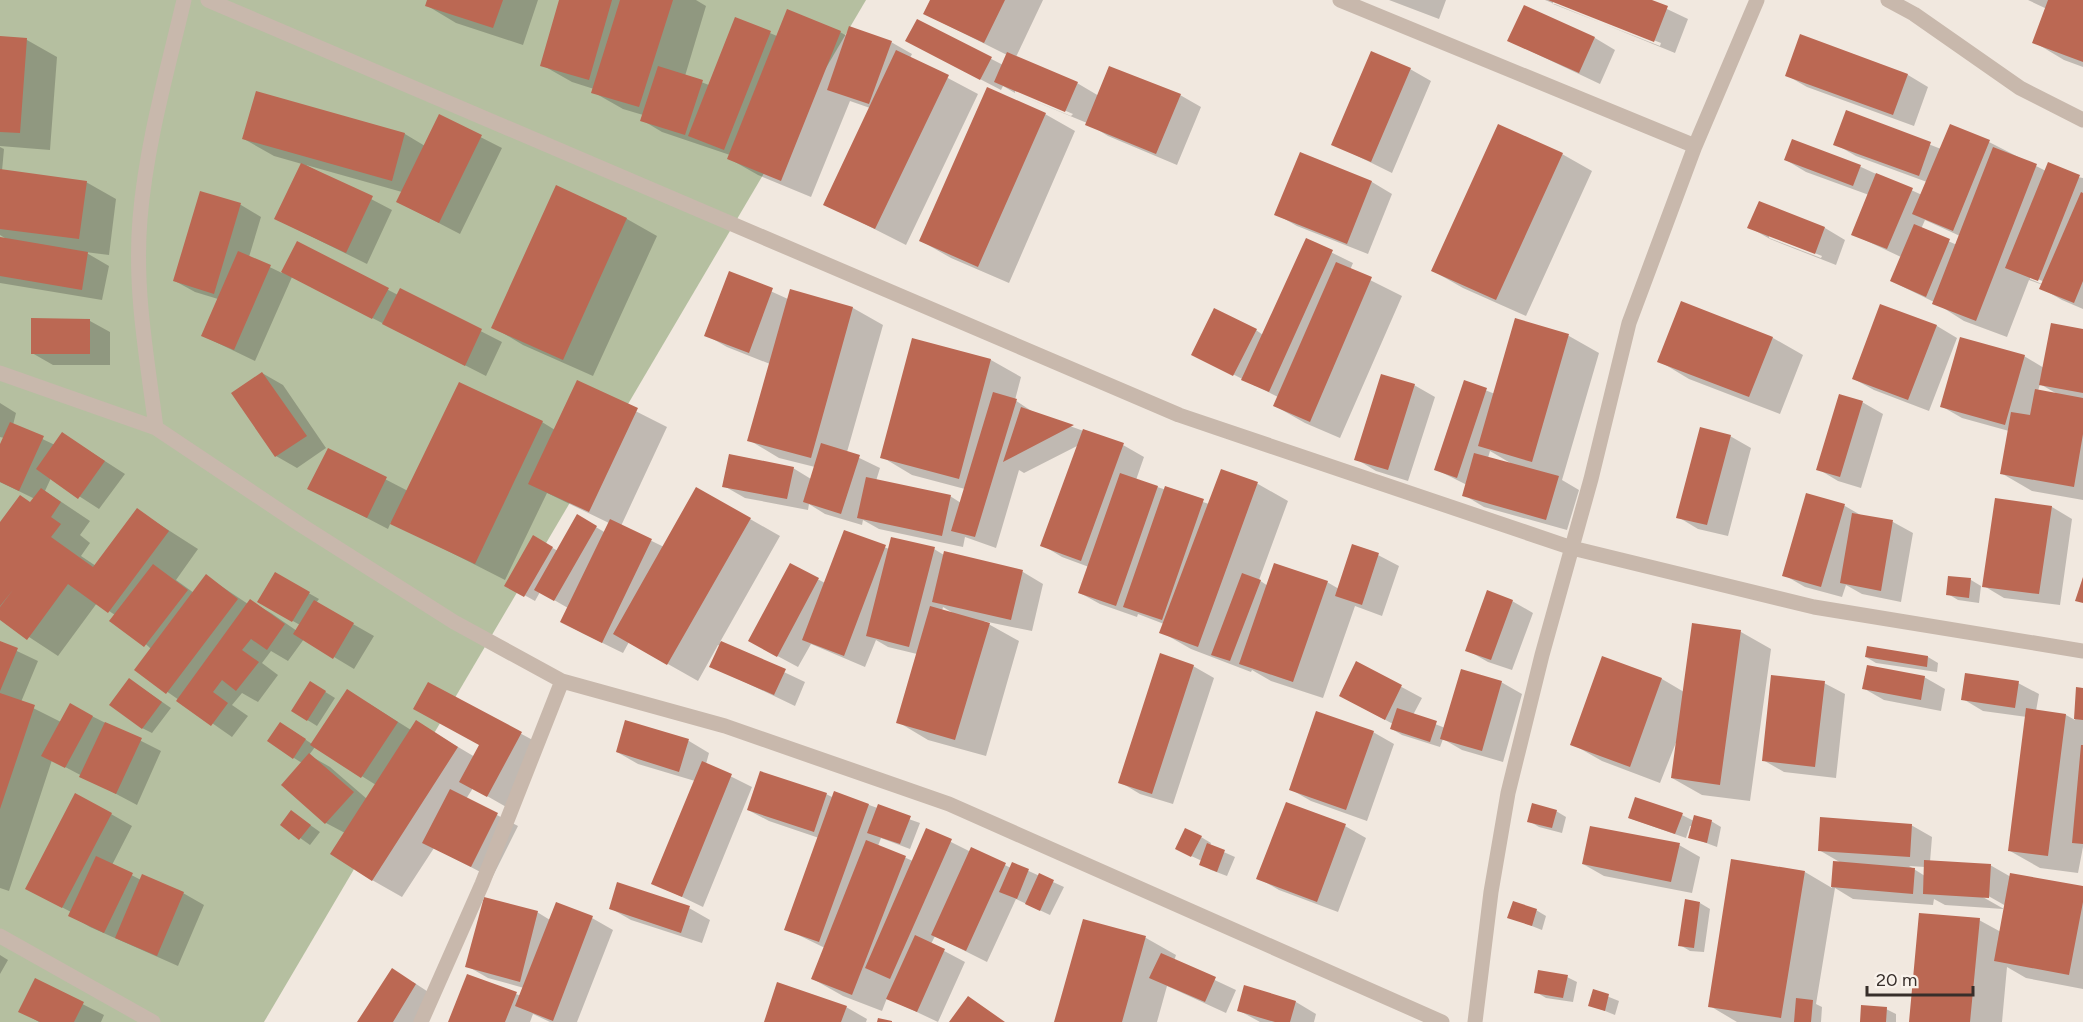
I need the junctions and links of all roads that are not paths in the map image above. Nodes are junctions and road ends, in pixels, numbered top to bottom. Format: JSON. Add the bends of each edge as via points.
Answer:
{"nodes":[{"id":1,"x":184,"y":0,"type":"edge"},
{"id":2,"x":208,"y":0,"type":"edge"},
{"id":3,"x":1340,"y":0,"type":"edge"},
{"id":4,"x":1757,"y":0,"type":"edge"},
{"id":5,"x":1888,"y":0,"type":"edge"},
{"id":6,"x":2083,"y":120,"type":"edge"},
{"id":7,"x":1695,"y":146,"type":"junction"},
{"id":8,"x":0,"y":373,"type":"edge"},
{"id":9,"x":156,"y":428,"type":"junction"},
{"id":10,"x":1572,"y":548,"type":"junction"},
{"id":11,"x":2083,"y":651,"type":"edge"},
{"id":12,"x":562,"y":681,"type":"junction"},
{"id":13,"x":0,"y":936,"type":"edge"},
{"id":14,"x":153,"y":1022,"type":"edge"},
{"id":15,"x":421,"y":1022,"type":"edge"},
{"id":16,"x":1442,"y":1022,"type":"edge"},
{"id":17,"x":1475,"y":1022,"type":"edge"}],
"edges":[{"from":1,"to":9,"type":"street","via":[[148,154],[140,219],[140,303]]},
{"from":2,"to":10,"type":"street","via":[[1179,415]]},
{"from":3,"to":7,"type":"street"},
{"from":4,"to":7,"type":"street"},
{"from":5,"to":6,"type":"street","via":[[2020,88]]},
{"from":7,"to":10,"type":"street","via":[[1629,323]]},
{"from":8,"to":9,"type":"street"},
{"from":9,"to":12,"type":"street","via":[[454,621]]},
{"from":10,"to":11,"type":"street","via":[[1814,607]]},
{"from":10,"to":17,"type":"street","via":[[1508,793]]},
{"from":12,"to":15,"type":"street","via":[[482,884]]},
{"from":12,"to":16,"type":"street","via":[[725,726],[950,804]]},
{"from":13,"to":14,"type":"street"}]}
